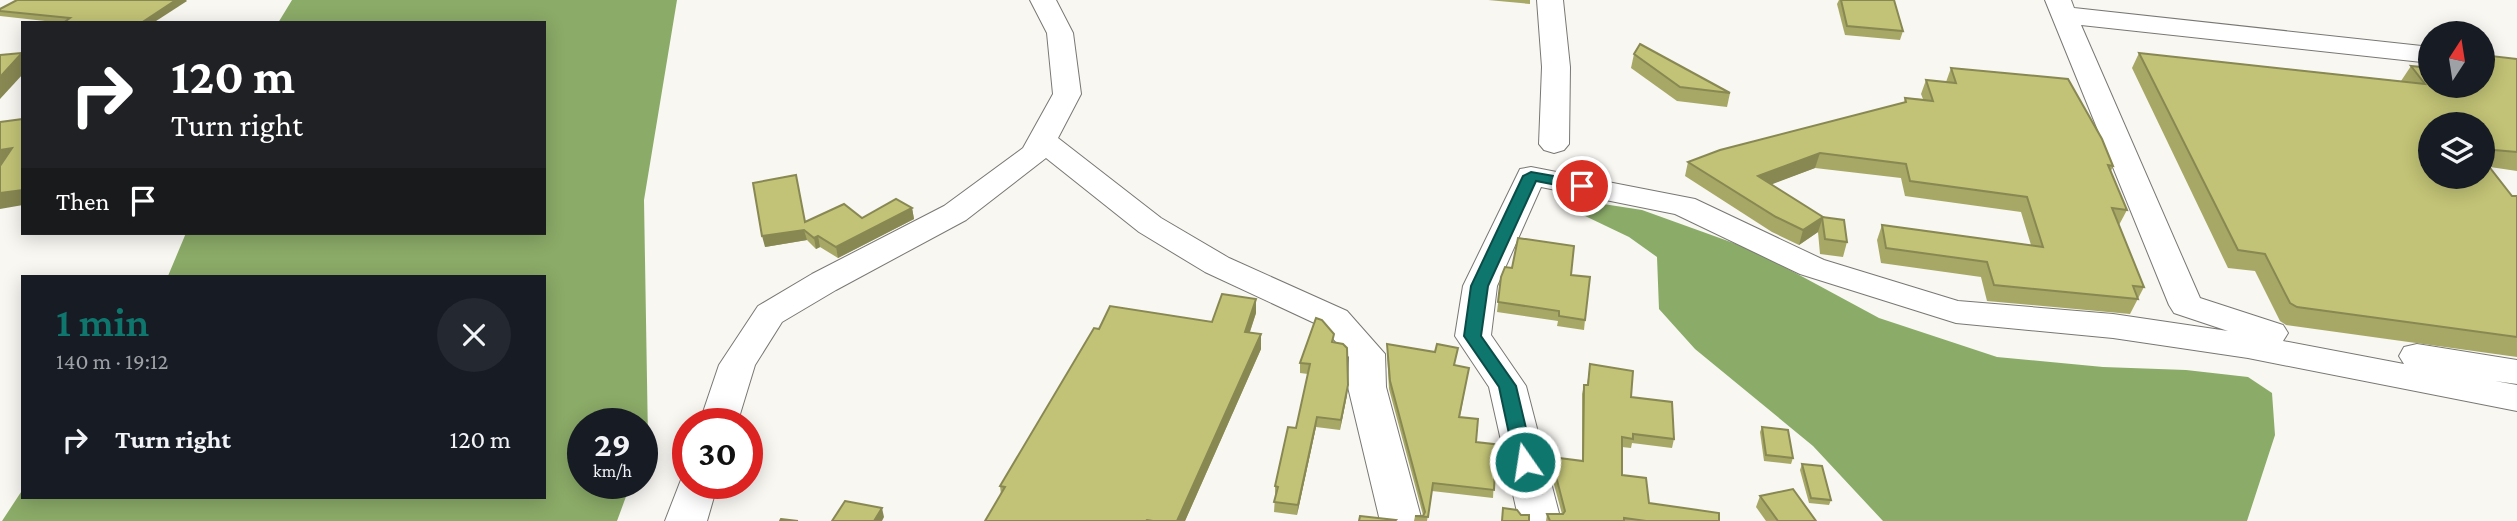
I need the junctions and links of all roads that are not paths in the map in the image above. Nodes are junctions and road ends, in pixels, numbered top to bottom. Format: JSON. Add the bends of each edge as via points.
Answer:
{"nodes":[{"id":1,"x":1043,"y":0,"type":"edge"},
{"id":2,"x":1550,"y":0,"type":"edge"},
{"id":3,"x":2061,"y":7,"type":"edge"},
{"id":4,"x":2418,"y":53,"type":"edge"},
{"id":5,"x":1042,"y":140,"type":"junction"},
{"id":6,"x":1554,"y":144,"type":"dead end"},
{"id":7,"x":2517,"y":372,"type":"edge"},
{"id":8,"x":2517,"y":398,"type":"edge"},
{"id":9,"x":723,"y":408,"type":"edge"},
{"id":10,"x":693,"y":499,"type":"edge"},
{"id":11,"x":686,"y":521,"type":"edge"},
{"id":12,"x":1401,"y":521,"type":"edge"},
{"id":13,"x":1540,"y":521,"type":"edge"}],
"edges":[{"from":1,"to":5,"type":"street","via":[[1060,33],[1067,94]]},
{"from":2,"to":6,"type":"street","via":[[1556,67]]},
{"from":3,"to":4,"type":"street"},
{"from":3,"to":7,"type":"street","via":[[2186,305],[2268,333]]},
{"from":5,"to":9,"type":"street","via":[[1035,153],[955,213],[770,314],[737,365]]},
{"from":5,"to":12,"type":"street","via":[[1150,225],[1217,265],[1335,319],[1367,354],[1367,387]]},
{"from":8,"to":13,"type":"street","via":[[2248,346],[2113,326],[1956,312],[1812,267],[1684,205],[1531,176],[1480,286],[1473,336],[1507,386]]},
{"from":10,"to":11,"type":"street"}]}
